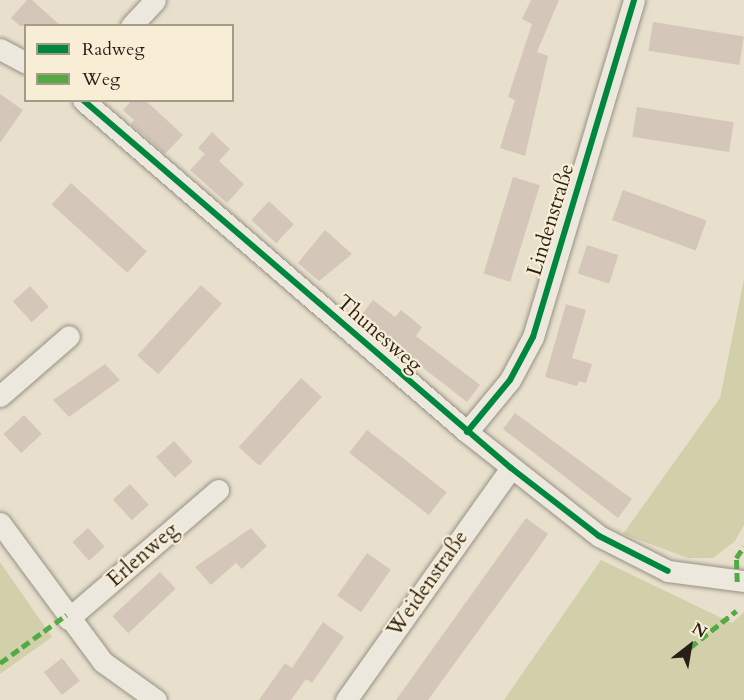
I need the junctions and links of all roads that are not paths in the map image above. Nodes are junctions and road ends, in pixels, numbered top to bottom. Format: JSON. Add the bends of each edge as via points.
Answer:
{"nodes":[{"id":1,"x":155,"y":0,"type":"edge"},
{"id":2,"x":634,"y":0,"type":"edge"},
{"id":3,"x":133,"y":24,"type":"edge"},
{"id":4,"x":85,"y":102,"type":"edge"},
{"id":5,"x":69,"y":336,"type":"dead end"},
{"id":6,"x":0,"y":396,"type":"edge"},
{"id":7,"x":467,"y":432,"type":"junction"},
{"id":8,"x":511,"y":468,"type":"junction"},
{"id":9,"x":218,"y":490,"type":"dead end"},
{"id":10,"x":0,"y":523,"type":"edge"},
{"id":11,"x":744,"y":581,"type":"edge"},
{"id":12,"x":68,"y":619,"type":"junction"},
{"id":13,"x":156,"y":700,"type":"edge"},
{"id":14,"x":346,"y":700,"type":"edge"}],
"edges":[{"from":1,"to":3,"type":"street"},
{"from":2,"to":7,"type":"street","name":"Lindenstraße","via":[[532,337],[510,380]]},
{"from":4,"to":7,"type":"street","name":"Thunesweg"},
{"from":5,"to":6,"type":"street"},
{"from":7,"to":8,"type":"street","name":"Thunesweg"},
{"from":8,"to":11,"type":"street","name":"Thunesweg","via":[[633,556],[697,579]]},
{"from":8,"to":14,"type":"street","name":"Weidenstraße"},
{"from":9,"to":12,"type":"street","name":"Erlenweg"},
{"from":10,"to":12,"type":"street"},
{"from":12,"to":13,"type":"street","via":[[103,662]]}]}
